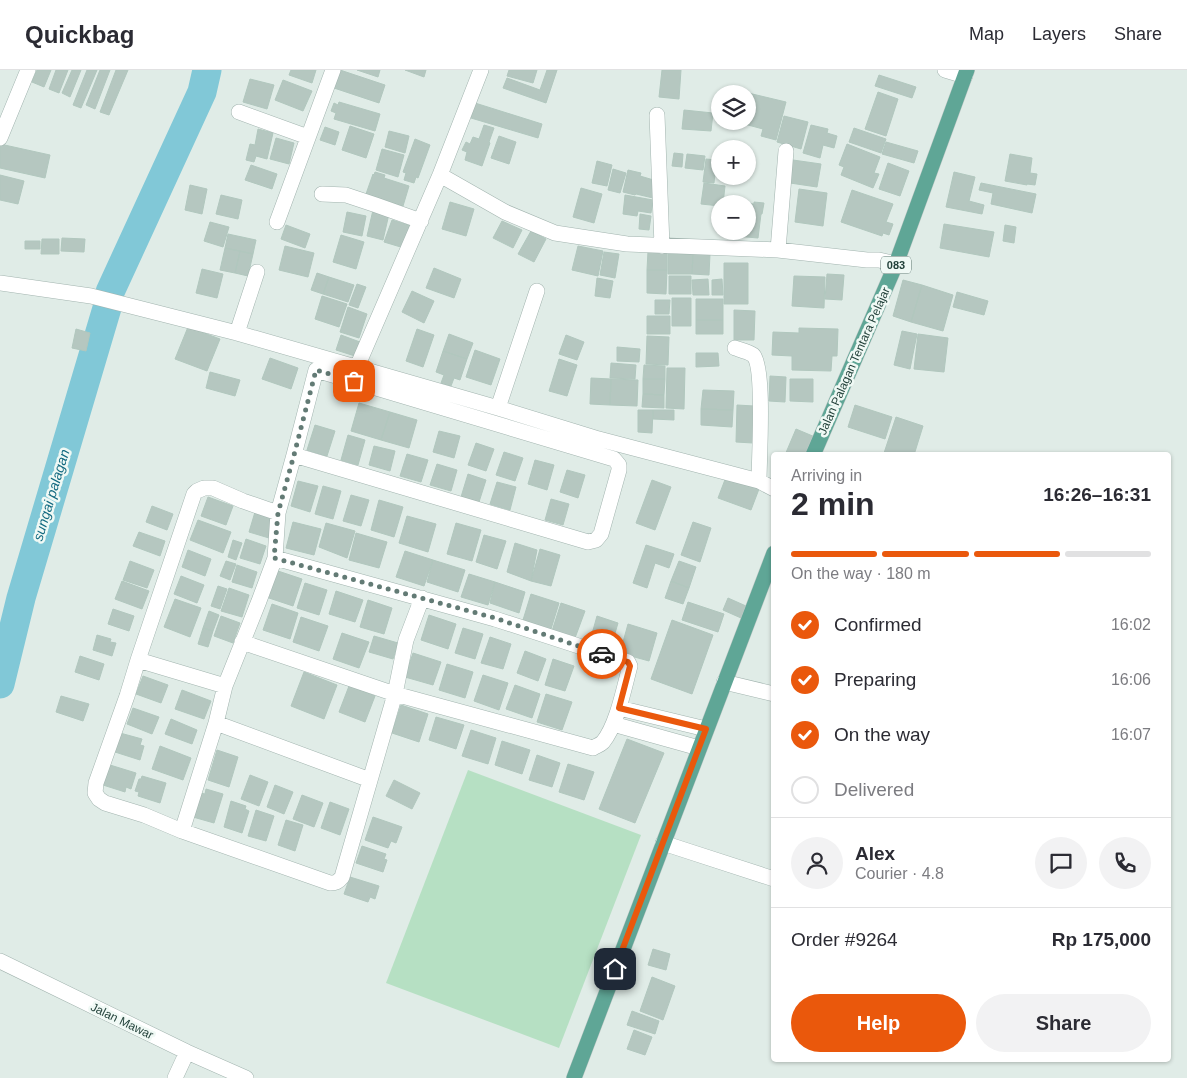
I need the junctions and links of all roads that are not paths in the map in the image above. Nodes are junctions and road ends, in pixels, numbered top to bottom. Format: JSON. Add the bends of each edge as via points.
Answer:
{"nodes":[{"id":1,"x":28,"y":70,"type":"edge"},
{"id":2,"x":333,"y":70,"type":"edge"},
{"id":3,"x":481,"y":70,"type":"edge"},
{"id":4,"x":945,"y":70,"type":"edge"},
{"id":5,"x":966,"y":73,"type":"edge"},
{"id":6,"x":239,"y":112,"type":"dead end"},
{"id":7,"x":657,"y":115,"type":"dead end"},
{"id":8,"x":308,"y":137,"type":"junction"},
{"id":9,"x":0,"y":138,"type":"edge"},
{"id":10,"x":786,"y":151,"type":"dead end"},
{"id":11,"x":440,"y":175,"type":"junction"},
{"id":12,"x":322,"y":194,"type":"dead end"},
{"id":13,"x":421,"y":221,"type":"junction"},
{"id":14,"x":277,"y":222,"type":"dead end"},
{"id":15,"x":662,"y":246,"type":"junction"},
{"id":16,"x":778,"y":250,"type":"junction"},
{"id":17,"x":896,"y":264,"type":"junction"},
{"id":18,"x":257,"y":272,"type":"dead end"},
{"id":19,"x":0,"y":283,"type":"edge"},
{"id":20,"x":536,"y":291,"type":"dead end"},
{"id":21,"x":237,"y":333,"type":"junction"},
{"id":22,"x":735,"y":348,"type":"dead end"},
{"id":23,"x":357,"y":367,"type":"junction"},
{"id":24,"x":498,"y":408,"type":"junction"},
{"id":25,"x":528,"y":417,"type":"junction"},
{"id":26,"x":523,"y":432,"type":"junction"},
{"id":27,"x":815,"y":452,"type":"edge"},
{"id":28,"x":294,"y":455,"type":"junction"},
{"id":29,"x":759,"y":481,"type":"junction"},
{"id":30,"x":771,"y":487,"type":"edge"},
{"id":31,"x":278,"y":513,"type":"junction"},
{"id":32,"x":274,"y":558,"type":"junction"},
{"id":33,"x":771,"y":561,"type":"edge"},
{"id":34,"x":422,"y":598,"type":"junction"},
{"id":35,"x":242,"y":642,"type":"junction"},
{"id":36,"x":138,"y":660,"type":"junction"},
{"id":37,"x":724,"y":682,"type":"junction"},
{"id":38,"x":225,"y":686,"type":"junction"},
{"id":39,"x":771,"y":693,"type":"edge"},
{"id":40,"x":395,"y":694,"type":"junction"},
{"id":41,"x":619,"y":708,"type":"junction"},
{"id":42,"x":216,"y":723,"type":"junction"},
{"id":43,"x":613,"y":724,"type":"junction"},
{"id":44,"x":706,"y":729,"type":"junction"},
{"id":45,"x":699,"y":748,"type":"junction"},
{"id":46,"x":370,"y":780,"type":"junction"},
{"id":47,"x":182,"y":831,"type":"junction"},
{"id":48,"x":663,"y":843,"type":"junction"},
{"id":49,"x":771,"y":878,"type":"edge"},
{"id":50,"x":0,"y":961,"type":"edge"},
{"id":51,"x":187,"y":1052,"type":"junction"},
{"id":52,"x":174,"y":1078,"type":"edge"},
{"id":53,"x":246,"y":1078,"type":"edge"},
{"id":54,"x":574,"y":1078,"type":"edge"}],
"edges":[{"from":1,"to":9,"type":"street"},
{"from":2,"to":8,"type":"street"},
{"from":3,"to":11,"type":"street"},
{"from":4,"to":5,"type":"street"},
{"from":5,"to":17,"type":"main road","name":"Jalan Palagan Tentara Pelajar","number":"083"},
{"from":6,"to":8,"type":"street"},
{"from":7,"to":15,"type":"street"},
{"from":8,"to":14,"type":"street"},
{"from":10,"to":16,"type":"street"},
{"from":11,"to":13,"type":"street"},
{"from":11,"to":15,"type":"street","via":[[505,212],[556,232],[627,244]]},
{"from":12,"to":13,"type":"street","via":[[346,195]]},
{"from":13,"to":23,"type":"street"},
{"from":15,"to":16,"type":"street"},
{"from":16,"to":17,"type":"street"},
{"from":17,"to":27,"type":"main road","name":"Jalan Palagan Tentara Pelajar","number":"083"},
{"from":18,"to":21,"type":"street"},
{"from":19,"to":21,"type":"street","via":[[91,296]]},
{"from":20,"to":24,"type":"street"},
{"from":21,"to":23,"type":"street"},
{"from":22,"to":29,"type":"street","via":[[753,355],[757,362],[761,406]]},
{"from":23,"to":24,"type":"street"},
{"from":24,"to":25,"type":"street"},
{"from":25,"to":26,"type":"street"},
{"from":25,"to":29,"type":"street"},
{"from":26,"to":28,"type":"street","via":[[316,370]]},
{"from":26,"to":28,"type":"street","via":[[617,462],[619,476],[601,534],[596,540],[588,542]]},
{"from":28,"to":31,"type":"street"},
{"from":29,"to":30,"type":"street"},
{"from":31,"to":32,"type":"street"},
{"from":31,"to":36,"type":"street","via":[[213,488],[197,490]]},
{"from":32,"to":34,"type":"street"},
{"from":32,"to":35,"type":"street"},
{"from":33,"to":37,"type":"main road"},
{"from":34,"to":40,"type":"street","via":[[406,640]]},
{"from":34,"to":41,"type":"street","via":[[495,618],[628,662],[630,666]]},
{"from":35,"to":38,"type":"street"},
{"from":35,"to":40,"type":"street"},
{"from":36,"to":38,"type":"street"},
{"from":36,"to":47,"type":"street","via":[[95,793],[106,803]]},
{"from":37,"to":39,"type":"street"},
{"from":37,"to":44,"type":"main road"},
{"from":38,"to":42,"type":"street"},
{"from":40,"to":43,"type":"street","via":[[593,748],[602,743]]},
{"from":40,"to":46,"type":"street"},
{"from":41,"to":43,"type":"street"},
{"from":41,"to":44,"type":"street"},
{"from":42,"to":46,"type":"street"},
{"from":42,"to":47,"type":"street"},
{"from":43,"to":45,"type":"street"},
{"from":44,"to":45,"type":"main road"},
{"from":45,"to":48,"type":"main road"},
{"from":46,"to":47,"type":"street","via":[[342,877],[336,883]]},
{"from":48,"to":49,"type":"street"},
{"from":48,"to":54,"type":"main road"},
{"from":50,"to":51,"type":"street","name":"Jalan Mawar"},
{"from":51,"to":52,"type":"street"},
{"from":51,"to":53,"type":"street","name":"Jalan Mawar"}]}
